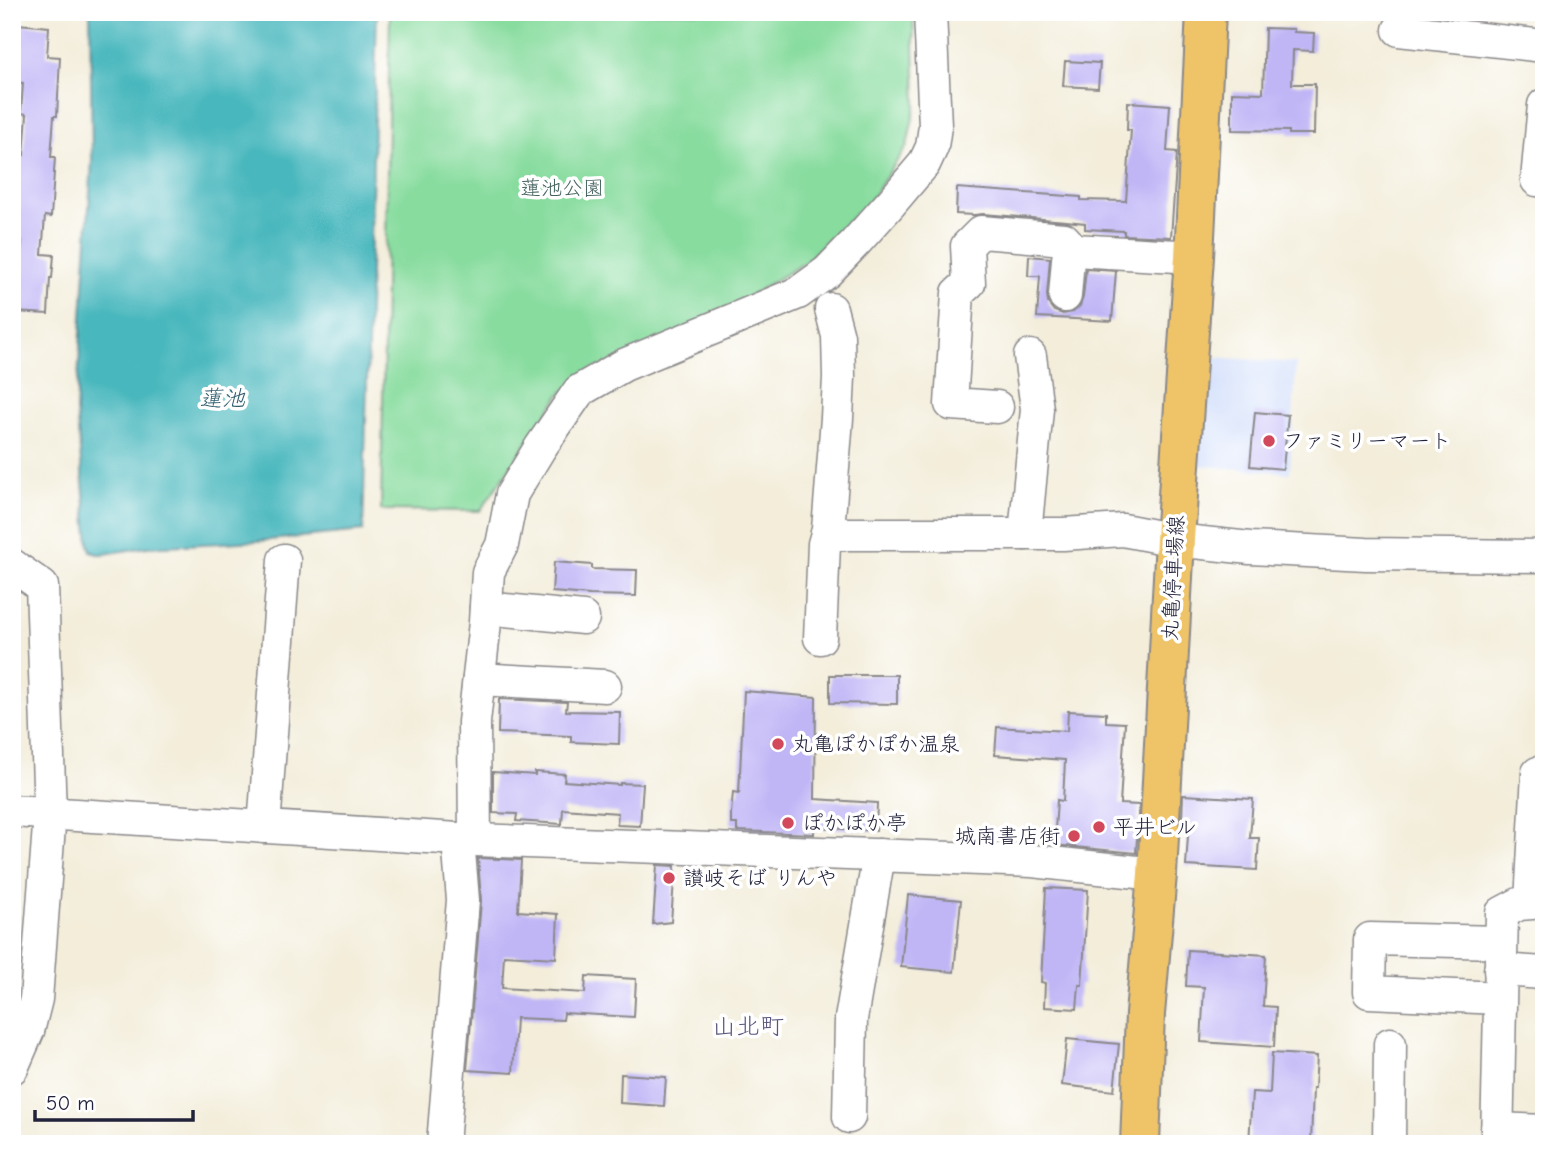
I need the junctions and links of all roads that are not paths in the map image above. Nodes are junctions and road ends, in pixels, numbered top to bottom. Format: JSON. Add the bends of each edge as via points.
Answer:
{"nodes":[{"id":1,"x":930,"y":12,"type":"edge"},
{"id":2,"x":1206,"y":12,"type":"edge"},
{"id":3,"x":1399,"y":30,"type":"dead end"},
{"id":4,"x":1544,"y":46,"type":"edge"},
{"id":5,"x":1543,"y":120,"type":"edge"},
{"id":6,"x":1536,"y":180,"type":"dead end"},
{"id":7,"x":1074,"y":250,"type":"junction"},
{"id":8,"x":1194,"y":257,"type":"junction"},
{"id":9,"x":1065,"y":296,"type":"dead end"},
{"id":10,"x":831,"y":309,"type":"dead end"},
{"id":11,"x":1030,"y":356,"type":"dead end"},
{"id":12,"x":997,"y":407,"type":"dead end"},
{"id":13,"x":827,"y":534,"type":"junction"},
{"id":14,"x":1026,"y":534,"type":"junction"},
{"id":15,"x":1175,"y":540,"type":"junction"},
{"id":16,"x":1544,"y":556,"type":"edge"},
{"id":17,"x":284,"y":560,"type":"dead end"},
{"id":18,"x":12,"y":565,"type":"edge"},
{"id":19,"x":486,"y":608,"type":"junction"},
{"id":20,"x":583,"y":618,"type":"dead end"},
{"id":21,"x":820,"y":638,"type":"dead end"},
{"id":22,"x":479,"y":679,"type":"junction"},
{"id":23,"x":605,"y":686,"type":"dead end"},
{"id":24,"x":1538,"y":773,"type":"dead end"},
{"id":25,"x":12,"y":811,"type":"edge"},
{"id":26,"x":50,"y":813,"type":"junction"},
{"id":27,"x":264,"y":827,"type":"junction"},
{"id":28,"x":467,"y":840,"type":"junction"},
{"id":29,"x":879,"y":855,"type":"junction"},
{"id":30,"x":1157,"y":874,"type":"junction"},
{"id":31,"x":1538,"y":902,"type":"edge"},
{"id":32,"x":1500,"y":970,"type":"junction"},
{"id":33,"x":1544,"y":973,"type":"edge"},
{"id":34,"x":1390,"y":1044,"type":"dead end"},
{"id":35,"x":12,"y":1068,"type":"edge"},
{"id":36,"x":849,"y":1117,"type":"dead end"},
{"id":37,"x":1544,"y":1131,"type":"edge"},
{"id":38,"x":1497,"y":1136,"type":"edge"},
{"id":39,"x":443,"y":1144,"type":"edge"},
{"id":40,"x":1140,"y":1144,"type":"edge"},
{"id":41,"x":1389,"y":1144,"type":"edge"}],
"edges":[{"from":1,"to":19,"type":"street","via":[[935,126],[925,164],[827,272],[798,293],[624,365],[579,391],[512,494],[502,545],[488,572]]},
{"from":2,"to":8,"type":"main road","name":"丸亀停車場線"},
{"from":3,"to":4,"type":"street","via":[[1457,26]]},
{"from":5,"to":6,"type":"street"},
{"from":7,"to":8,"type":"street"},
{"from":7,"to":9,"type":"street","via":[[1068,259]]},
{"from":7,"to":12,"type":"street","via":[[1064,239],[981,232],[967,246],[969,283],[957,293],[951,404]]},
{"from":8,"to":15,"type":"main road","name":"丸亀停車場線"},
{"from":10,"to":13,"type":"street","via":[[838,336],[839,377]]},
{"from":11,"to":14,"type":"street","via":[[1037,409]]},
{"from":13,"to":14,"type":"street"},
{"from":13,"to":21,"type":"street"},
{"from":14,"to":15,"type":"street","via":[[1122,530]]},
{"from":15,"to":16,"type":"street","via":[[1353,554]]},
{"from":15,"to":30,"type":"main road","name":"丸亀停車場線"},
{"from":17,"to":27,"type":"street"},
{"from":18,"to":26,"type":"street","via":[[42,586]]},
{"from":19,"to":20,"type":"street"},
{"from":19,"to":22,"type":"street"},
{"from":22,"to":23,"type":"street","via":[[573,674]]},
{"from":22,"to":28,"type":"street"},
{"from":24,"to":31,"type":"street"},
{"from":25,"to":26,"type":"street"},
{"from":26,"to":27,"type":"street"},
{"from":26,"to":35,"type":"street","via":[[36,999]]},
{"from":27,"to":28,"type":"street"},
{"from":28,"to":29,"type":"street"},
{"from":28,"to":39,"type":"street"},
{"from":29,"to":30,"type":"street","via":[[1032,861]]},
{"from":29,"to":36,"type":"street","via":[[851,1019]]},
{"from":30,"to":40,"type":"main road","name":"丸亀停車場線"},
{"from":31,"to":32,"type":"street","via":[[1502,913]]},
{"from":32,"to":33,"type":"street"},
{"from":32,"to":38,"type":"street"},
{"from":34,"to":41,"type":"street"},
{"from":37,"to":38,"type":"street"}]}
